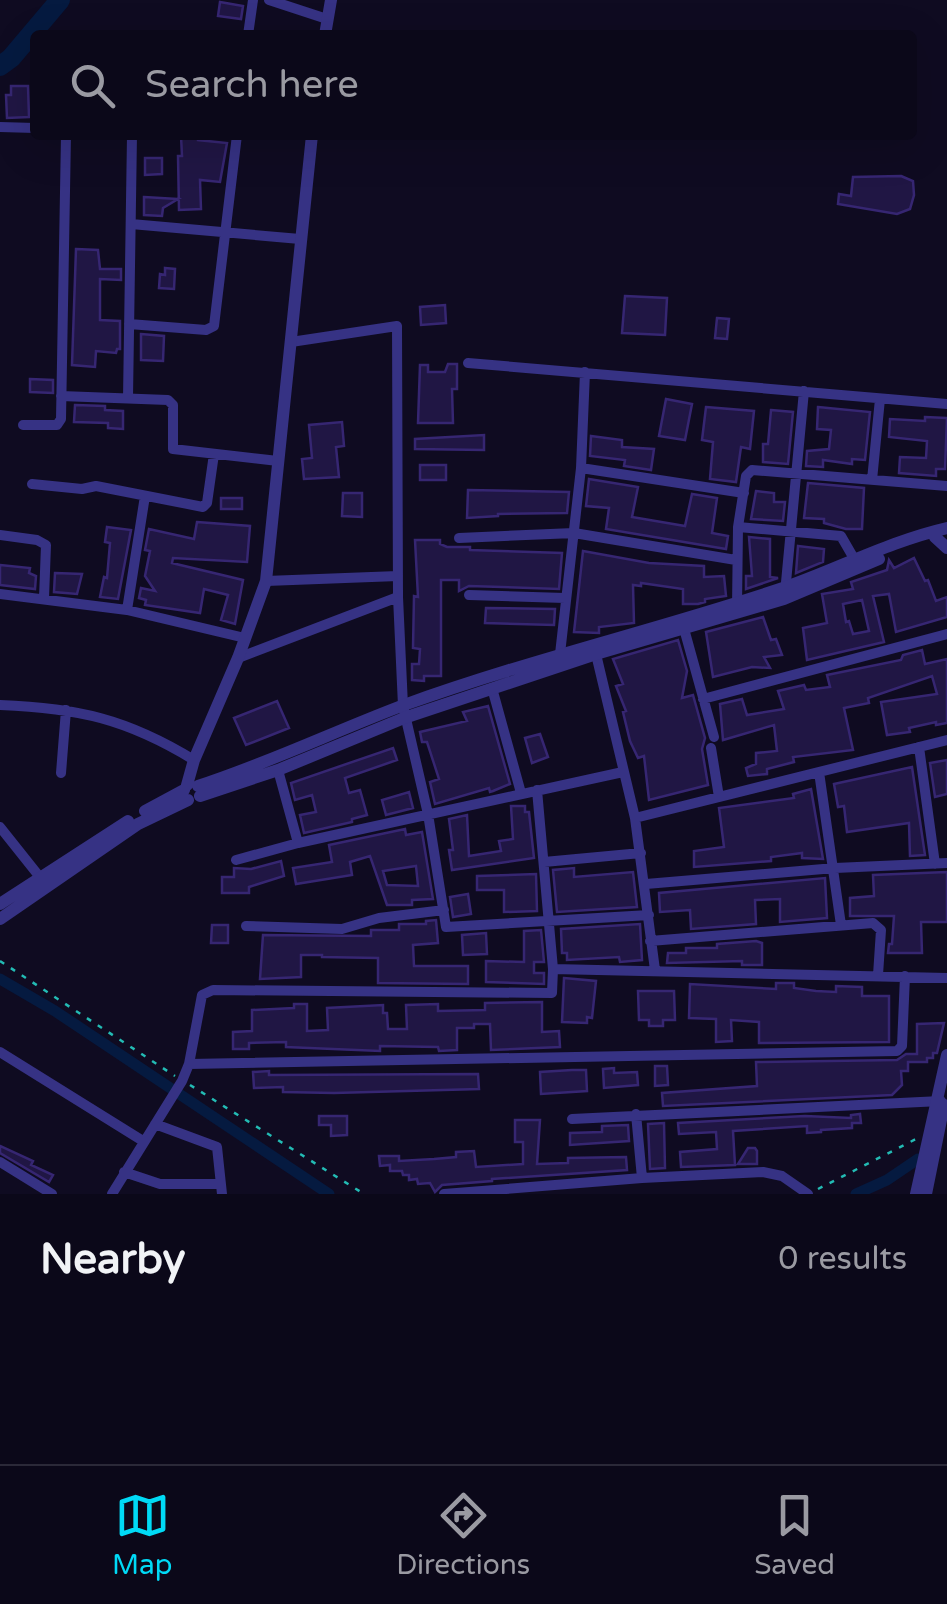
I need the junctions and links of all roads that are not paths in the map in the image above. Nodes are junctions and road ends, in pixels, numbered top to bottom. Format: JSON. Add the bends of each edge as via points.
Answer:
{"nodes":[{"id":1,"x":254,"y":0,"type":"edge"},
{"id":2,"x":269,"y":0,"type":"edge"},
{"id":3,"x":331,"y":0,"type":"edge"},
{"id":4,"x":328,"y":19,"type":"junction"},
{"id":5,"x":249,"y":30,"type":"edge"},
{"id":6,"x":327,"y":30,"type":"edge"},
{"id":7,"x":0,"y":127,"type":"edge"},
{"id":8,"x":30,"y":128,"type":"edge"},
{"id":9,"x":66,"y":140,"type":"edge"},
{"id":10,"x":132,"y":140,"type":"edge"},
{"id":11,"x":236,"y":140,"type":"edge"},
{"id":12,"x":311,"y":140,"type":"edge"},
{"id":13,"x":131,"y":224,"type":"junction"},
{"id":14,"x":225,"y":232,"type":"junction"},
{"id":15,"x":300,"y":239,"type":"junction"},
{"id":16,"x":129,"y":324,"type":"junction"},
{"id":17,"x":291,"y":342,"type":"junction"},
{"id":18,"x":468,"y":363,"type":"dead end"},
{"id":19,"x":585,"y":372,"type":"junction"},
{"id":20,"x":804,"y":390,"type":"junction"},
{"id":21,"x":61,"y":396,"type":"junction"},
{"id":22,"x":128,"y":398,"type":"junction"},
{"id":23,"x":880,"y":399,"type":"junction"},
{"id":24,"x":947,"y":404,"type":"edge"},
{"id":25,"x":23,"y":425,"type":"dead end"},
{"id":26,"x":214,"y":454,"type":"junction"},
{"id":27,"x":278,"y":461,"type":"junction"},
{"id":28,"x":581,"y":468,"type":"junction"},
{"id":29,"x":795,"y":473,"type":"junction"},
{"id":30,"x":872,"y":480,"type":"junction"},
{"id":31,"x":32,"y":484,"type":"dead end"},
{"id":32,"x":947,"y":486,"type":"edge"},
{"id":33,"x":744,"y":493,"type":"junction"},
{"id":34,"x":145,"y":496,"type":"junction"},
{"id":35,"x":738,"y":527,"type":"junction"},
{"id":36,"x":790,"y":532,"type":"junction"},
{"id":37,"x":574,"y":533,"type":"junction"},
{"id":38,"x":943,"y":533,"type":"edge"},
{"id":39,"x":0,"y":534,"type":"edge"},
{"id":40,"x":459,"y":538,"type":"dead end"},
{"id":41,"x":947,"y":548,"type":"edge"},
{"id":42,"x":736,"y":560,"type":"junction"},
{"id":43,"x":857,"y":564,"type":"junction"},
{"id":44,"x":398,"y":576,"type":"junction"},
{"id":45,"x":266,"y":580,"type":"junction"},
{"id":46,"x":785,"y":593,"type":"junction"},
{"id":47,"x":0,"y":594,"type":"edge"},
{"id":48,"x":469,"y":595,"type":"dead end"},
{"id":49,"x":398,"y":597,"type":"junction"},
{"id":50,"x":44,"y":598,"type":"junction"},
{"id":51,"x":565,"y":598,"type":"junction"},
{"id":52,"x":738,"y":608,"type":"junction"},
{"id":53,"x":127,"y":610,"type":"junction"},
{"id":54,"x":683,"y":624,"type":"junction"},
{"id":55,"x":947,"y":634,"type":"edge"},
{"id":56,"x":245,"y":638,"type":"junction"},
{"id":57,"x":595,"y":649,"type":"junction"},
{"id":58,"x":560,"y":654,"type":"junction"},
{"id":59,"x":238,"y":658,"type":"junction"},
{"id":60,"x":492,"y":688,"type":"junction"},
{"id":61,"x":703,"y":698,"type":"junction"},
{"id":62,"x":0,"y":705,"type":"edge"},
{"id":63,"x":66,"y":710,"type":"junction"},
{"id":64,"x":404,"y":712,"type":"junction"},
{"id":65,"x":947,"y":740,"type":"edge"},
{"id":66,"x":919,"y":746,"type":"junction"},
{"id":67,"x":194,"y":760,"type":"junction"},
{"id":68,"x":278,"y":770,"type":"junction"},
{"id":69,"x":623,"y":772,"type":"junction"},
{"id":70,"x":819,"y":772,"type":"junction"},
{"id":71,"x":61,"y":773,"type":"dead end"},
{"id":72,"x":244,"y":776,"type":"junction"},
{"id":73,"x":537,"y":790,"type":"junction"},
{"id":74,"x":191,"y":791,"type":"junction"},
{"id":75,"x":521,"y":793,"type":"junction"},
{"id":76,"x":719,"y":797,"type":"junction"},
{"id":77,"x":428,"y":814,"type":"junction"},
{"id":78,"x":635,"y":818,"type":"junction"},
{"id":79,"x":136,"y":821,"type":"junction"},
{"id":80,"x":0,"y":828,"type":"edge"},
{"id":81,"x":298,"y":843,"type":"junction"},
{"id":82,"x":641,"y":854,"type":"junction"},
{"id":83,"x":236,"y":860,"type":"dead end"},
{"id":84,"x":544,"y":862,"type":"junction"},
{"id":85,"x":941,"y":864,"type":"edge"},
{"id":86,"x":835,"y":868,"type":"junction"},
{"id":87,"x":39,"y":876,"type":"junction"},
{"id":88,"x":646,"y":884,"type":"junction"},
{"id":89,"x":0,"y":904,"type":"edge"},
{"id":90,"x":444,"y":910,"type":"junction"},
{"id":91,"x":648,"y":914,"type":"junction"},
{"id":92,"x":0,"y":919,"type":"edge"},
{"id":93,"x":550,"y":922,"type":"junction"},
{"id":94,"x":842,"y":925,"type":"junction"},
{"id":95,"x":246,"y":926,"type":"dead end"},
{"id":96,"x":650,"y":941,"type":"junction"},
{"id":97,"x":553,"y":968,"type":"junction"},
{"id":98,"x":655,"y":970,"type":"junction"},
{"id":99,"x":878,"y":975,"type":"junction"},
{"id":100,"x":905,"y":976,"type":"junction"},
{"id":101,"x":947,"y":978,"type":"edge"},
{"id":102,"x":0,"y":1052,"type":"edge"},
{"id":103,"x":947,"y":1055,"type":"edge"},
{"id":104,"x":188,"y":1064,"type":"junction"},
{"id":105,"x":943,"y":1098,"type":"edge"},
{"id":106,"x":636,"y":1114,"type":"junction"},
{"id":107,"x":572,"y":1119,"type":"dead end"},
{"id":108,"x":155,"y":1124,"type":"junction"},
{"id":109,"x":144,"y":1141,"type":"junction"},
{"id":110,"x":947,"y":1156,"type":"edge"},
{"id":111,"x":0,"y":1162,"type":"edge"},
{"id":112,"x":927,"y":1164,"type":"junction"},
{"id":113,"x":124,"y":1172,"type":"junction"},
{"id":114,"x":642,"y":1178,"type":"junction"},
{"id":115,"x":222,"y":1189,"type":"edge"},
{"id":116,"x":921,"y":1191,"type":"edge"},
{"id":117,"x":52,"y":1194,"type":"edge"},
{"id":118,"x":112,"y":1194,"type":"edge"},
{"id":119,"x":444,"y":1194,"type":"edge"},
{"id":120,"x":808,"y":1194,"type":"edge"},
{"id":121,"x":902,"y":1194,"type":"edge"}],
"edges":[{"from":1,"to":5,"type":"street"},
{"from":2,"to":4,"type":"street"},
{"from":3,"to":4,"type":"street"},
{"from":4,"to":6,"type":"street"},
{"from":7,"to":8,"type":"street"},
{"from":9,"to":21,"type":"street"},
{"from":10,"to":13,"type":"street"},
{"from":11,"to":14,"type":"street"},
{"from":12,"to":15,"type":"street"},
{"from":13,"to":14,"type":"street"},
{"from":13,"to":16,"type":"street"},
{"from":14,"to":15,"type":"street"},
{"from":14,"to":16,"type":"street","via":[[214,326]]},
{"from":15,"to":17,"type":"street"},
{"from":16,"to":22,"type":"street"},
{"from":17,"to":27,"type":"street"},
{"from":17,"to":44,"type":"street","via":[[397,326]]},
{"from":18,"to":19,"type":"street"},
{"from":19,"to":20,"type":"street"},
{"from":19,"to":28,"type":"street"},
{"from":20,"to":23,"type":"street"},
{"from":20,"to":29,"type":"street"},
{"from":21,"to":22,"type":"street"},
{"from":21,"to":25,"type":"street","via":[[57,426]]},
{"from":22,"to":26,"type":"street","via":[[171,402],[174,449]]},
{"from":23,"to":24,"type":"street"},
{"from":23,"to":30,"type":"street"},
{"from":26,"to":27,"type":"street"},
{"from":26,"to":34,"type":"street","via":[[206,506]]},
{"from":27,"to":45,"type":"street"},
{"from":28,"to":33,"type":"street"},
{"from":28,"to":37,"type":"street"},
{"from":29,"to":30,"type":"street"},
{"from":29,"to":33,"type":"street","via":[[752,470]]},
{"from":29,"to":36,"type":"street"},
{"from":30,"to":32,"type":"street"},
{"from":31,"to":34,"type":"street"},
{"from":33,"to":35,"type":"street"},
{"from":34,"to":53,"type":"street"},
{"from":35,"to":36,"type":"street"},
{"from":35,"to":42,"type":"street"},
{"from":36,"to":43,"type":"street","via":[[842,536]]},
{"from":36,"to":46,"type":"street"},
{"from":37,"to":40,"type":"street"},
{"from":37,"to":42,"type":"street"},
{"from":37,"to":51,"type":"street"},
{"from":38,"to":41,"type":"street"},
{"from":38,"to":43,"type":"street"},
{"from":39,"to":50,"type":"street","via":[[46,545]]},
{"from":42,"to":52,"type":"street"},
{"from":43,"to":46,"type":"street"},
{"from":44,"to":45,"type":"street"},
{"from":44,"to":49,"type":"street"},
{"from":45,"to":56,"type":"street"},
{"from":46,"to":52,"type":"street"},
{"from":47,"to":50,"type":"street"},
{"from":48,"to":51,"type":"street"},
{"from":49,"to":59,"type":"street"},
{"from":49,"to":64,"type":"street"},
{"from":50,"to":53,"type":"street"},
{"from":51,"to":58,"type":"street"},
{"from":52,"to":54,"type":"street"},
{"from":53,"to":56,"type":"street"},
{"from":54,"to":57,"type":"street"},
{"from":54,"to":61,"type":"street"},
{"from":55,"to":61,"type":"street"},
{"from":56,"to":59,"type":"street"},
{"from":57,"to":58,"type":"street"},
{"from":57,"to":60,"type":"street"},
{"from":57,"to":69,"type":"street"},
{"from":58,"to":64,"type":"street"},
{"from":59,"to":67,"type":"street"},
{"from":60,"to":64,"type":"street"},
{"from":60,"to":75,"type":"street"},
{"from":61,"to":76,"type":"street"},
{"from":62,"to":63,"type":"street"},
{"from":63,"to":67,"type":"street","via":[[138,729]]},
{"from":63,"to":71,"type":"street"},
{"from":64,"to":68,"type":"street"},
{"from":64,"to":72,"type":"street"},
{"from":64,"to":77,"type":"street"},
{"from":65,"to":66,"type":"street"},
{"from":66,"to":70,"type":"street"},
{"from":66,"to":85,"type":"street"},
{"from":67,"to":74,"type":"street"},
{"from":68,"to":72,"type":"street"},
{"from":68,"to":81,"type":"street"},
{"from":69,"to":73,"type":"street"},
{"from":69,"to":78,"type":"street"},
{"from":70,"to":76,"type":"street"},
{"from":70,"to":86,"type":"street"},
{"from":72,"to":74,"type":"street"},
{"from":73,"to":75,"type":"street"},
{"from":73,"to":84,"type":"street"},
{"from":74,"to":79,"type":"street"},
{"from":75,"to":77,"type":"street"},
{"from":76,"to":78,"type":"street"},
{"from":77,"to":81,"type":"street"},
{"from":77,"to":90,"type":"street"},
{"from":78,"to":82,"type":"street"},
{"from":79,"to":87,"type":"street"},
{"from":79,"to":92,"type":"street"},
{"from":80,"to":87,"type":"street"},
{"from":81,"to":83,"type":"street"},
{"from":82,"to":84,"type":"street"},
{"from":82,"to":88,"type":"street"},
{"from":84,"to":93,"type":"street"},
{"from":85,"to":86,"type":"street"},
{"from":86,"to":88,"type":"street"},
{"from":86,"to":94,"type":"street"},
{"from":87,"to":89,"type":"street"},
{"from":88,"to":91,"type":"street"},
{"from":90,"to":93,"type":"street","via":[[446,927],[453,928]]},
{"from":90,"to":95,"type":"street","via":[[342,929]]},
{"from":91,"to":93,"type":"street"},
{"from":91,"to":96,"type":"street"},
{"from":93,"to":97,"type":"street"},
{"from":94,"to":96,"type":"street"},
{"from":94,"to":99,"type":"street","via":[[873,923],[881,930]]},
{"from":96,"to":98,"type":"street"},
{"from":97,"to":98,"type":"street"},
{"from":97,"to":104,"type":"street","via":[[552,993],[213,990],[198,1006]]},
{"from":98,"to":99,"type":"street"},
{"from":99,"to":100,"type":"street"},
{"from":100,"to":101,"type":"street"},
{"from":100,"to":104,"type":"street","via":[[897,1051]]},
{"from":102,"to":109,"type":"street"},
{"from":103,"to":105,"type":"street"},
{"from":104,"to":108,"type":"street"},
{"from":105,"to":106,"type":"street"},
{"from":105,"to":112,"type":"street"},
{"from":106,"to":107,"type":"street"},
{"from":106,"to":114,"type":"street"},
{"from":108,"to":109,"type":"street"},
{"from":108,"to":115,"type":"street","via":[[217,1147]]},
{"from":109,"to":113,"type":"street"},
{"from":110,"to":112,"type":"street"},
{"from":111,"to":117,"type":"street"},
{"from":112,"to":116,"type":"street"},
{"from":113,"to":115,"type":"street","via":[[160,1184]]},
{"from":113,"to":118,"type":"street"},
{"from":114,"to":119,"type":"street"},
{"from":114,"to":120,"type":"street","via":[[763,1172]]},
{"from":116,"to":121,"type":"street"}]}
